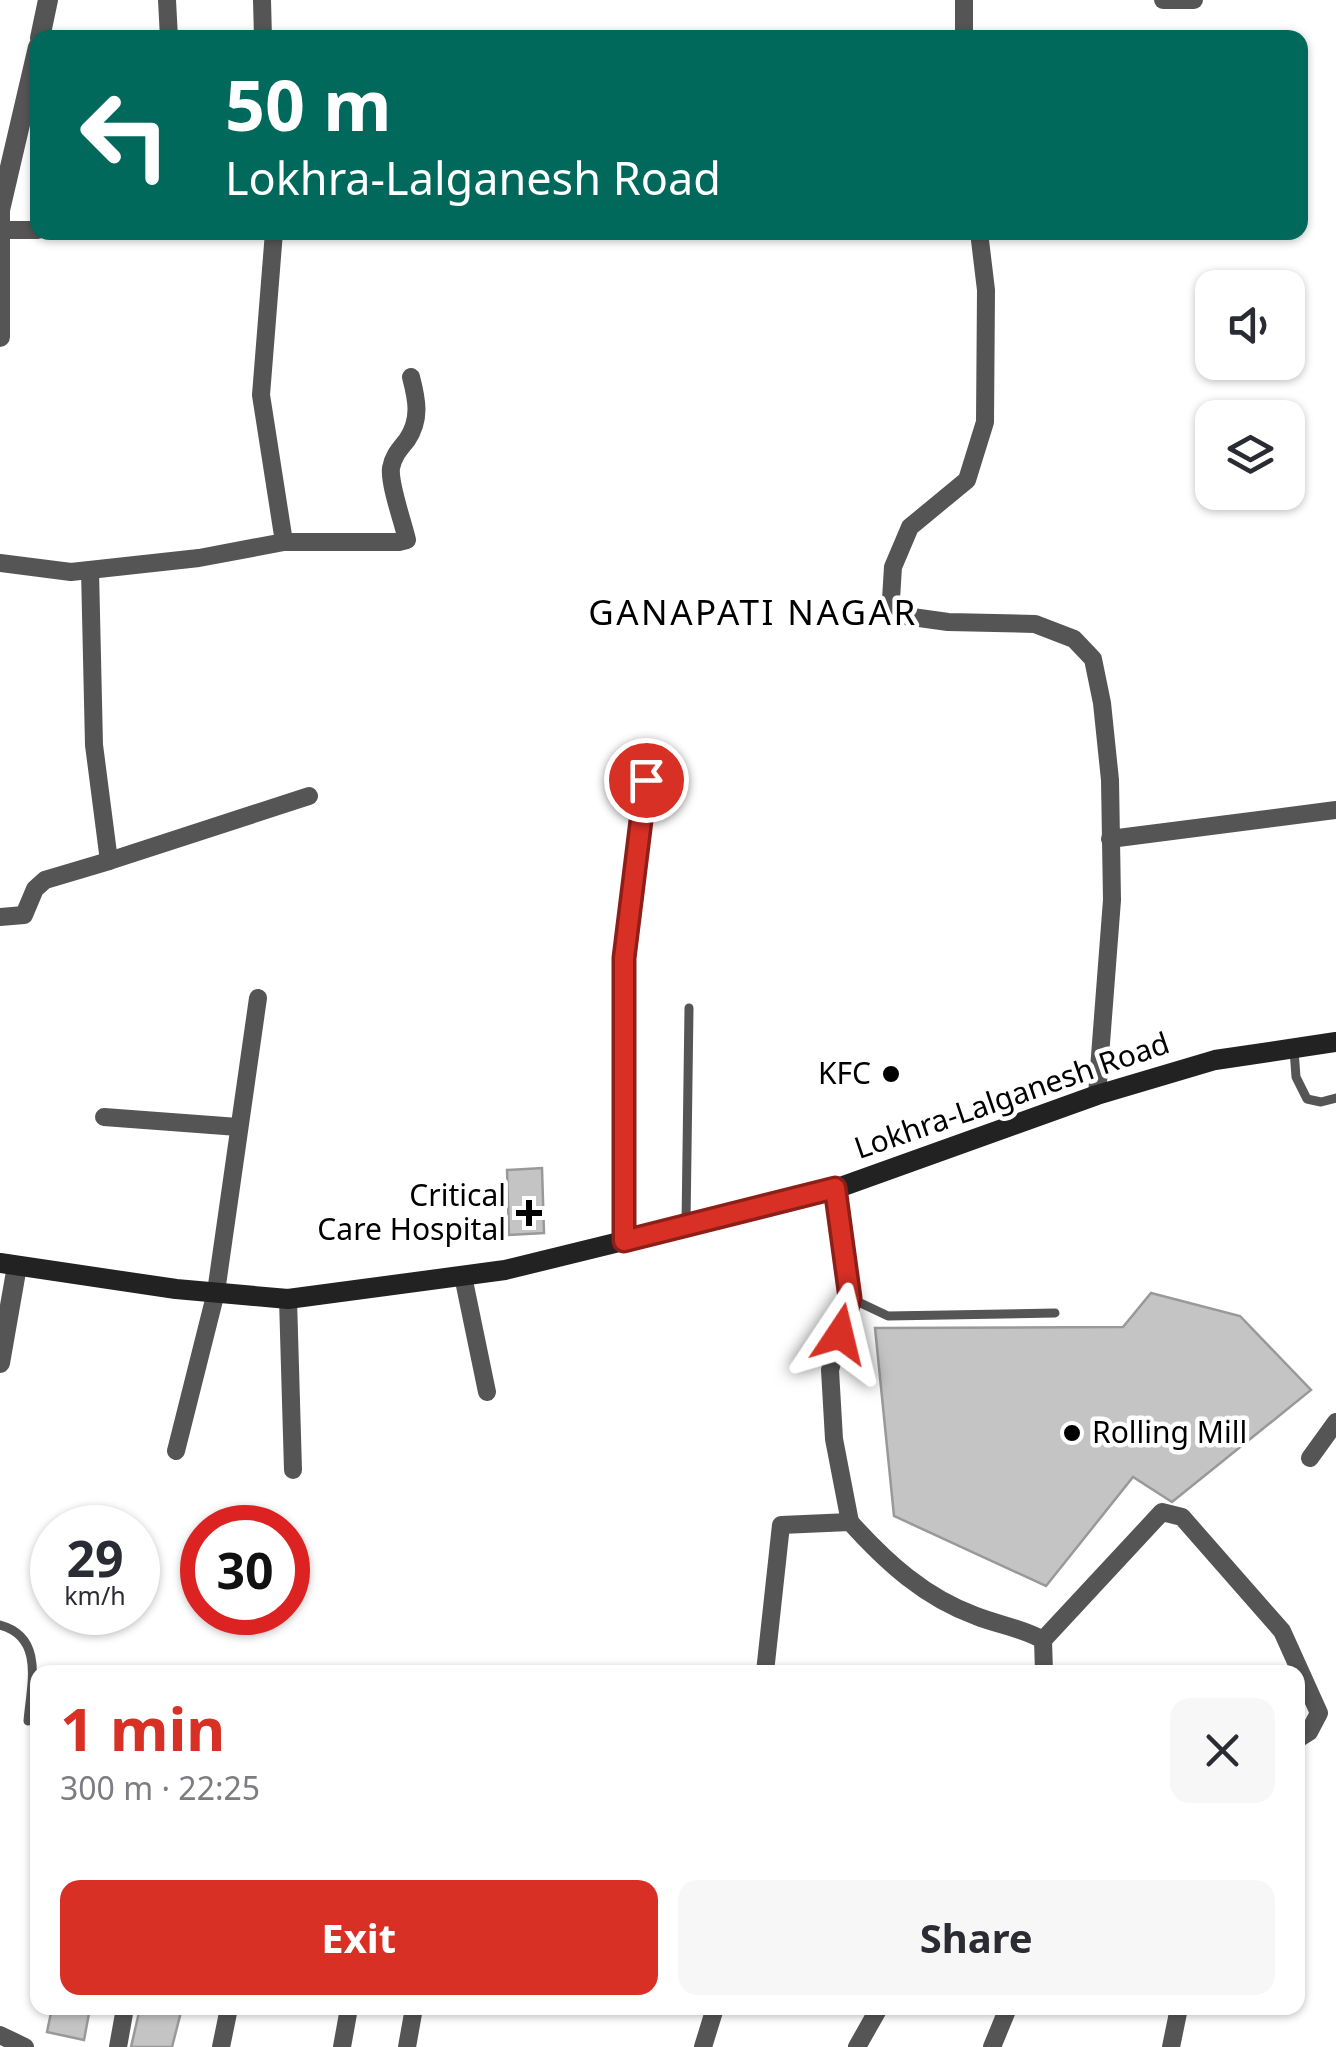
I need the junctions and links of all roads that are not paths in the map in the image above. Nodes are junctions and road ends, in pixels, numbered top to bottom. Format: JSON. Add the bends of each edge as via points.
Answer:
{"nodes":[{"id":1,"x":48,"y":0,"type":"edge"},
{"id":2,"x":167,"y":0,"type":"edge"},
{"id":3,"x":262,"y":0,"type":"edge"},
{"id":4,"x":964,"y":0,"type":"edge"},
{"id":5,"x":1162,"y":0,"type":"edge"},
{"id":6,"x":1194,"y":0,"type":"edge"},
{"id":7,"x":42,"y":30,"type":"edge"},
{"id":8,"x":169,"y":30,"type":"edge"},
{"id":9,"x":263,"y":30,"type":"edge"},
{"id":10,"x":964,"y":30,"type":"edge"},
{"id":11,"x":30,"y":81,"type":"edge"},
{"id":12,"x":0,"y":230,"type":"edge"},
{"id":13,"x":30,"y":230,"type":"edge"},
{"id":14,"x":273,"y":240,"type":"edge"},
{"id":15,"x":980,"y":240,"type":"edge"},
{"id":16,"x":1,"y":282,"type":"edge"},
{"id":17,"x":0,"y":333,"type":"edge"},
{"id":18,"x":411,"y":377,"type":"dead end"},
{"id":19,"x":284,"y":542,"type":"junction"},
{"id":20,"x":0,"y":563,"type":"edge"},
{"id":21,"x":90,"y":570,"type":"junction"},
{"id":22,"x":646,"y":780,"type":"dead end"},
{"id":23,"x":309,"y":796,"type":"dead end"},
{"id":24,"x":1336,"y":810,"type":"edge"},
{"id":25,"x":1110,"y":839,"type":"junction"},
{"id":26,"x":109,"y":861,"type":"junction"},
{"id":27,"x":0,"y":917,"type":"edge"},
{"id":28,"x":258,"y":998,"type":"dead end"},
{"id":29,"x":689,"y":1008,"type":"dead end"},
{"id":30,"x":1336,"y":1042,"type":"edge"},
{"id":31,"x":1294,"y":1048,"type":"junction"},
{"id":32,"x":1097,"y":1094,"type":"junction"},
{"id":33,"x":1336,"y":1098,"type":"edge"},
{"id":34,"x":104,"y":1118,"type":"dead end"},
{"id":35,"x":238,"y":1127,"type":"junction"},
{"id":36,"x":835,"y":1188,"type":"junction"},
{"id":37,"x":686,"y":1226,"type":"junction"},
{"id":38,"x":624,"y":1241,"type":"junction"},
{"id":39,"x":8,"y":1265,"type":"edge"},
{"id":40,"x":462,"y":1276,"type":"junction"},
{"id":41,"x":216,"y":1292,"type":"junction"},
{"id":42,"x":850,"y":1298,"type":"junction"},
{"id":43,"x":288,"y":1299,"type":"junction"},
{"id":44,"x":1055,"y":1312,"type":"dead end"},
{"id":45,"x":0,"y":1363,"type":"edge"},
{"id":46,"x":486,"y":1392,"type":"dead end"},
{"id":47,"x":1336,"y":1422,"type":"edge"},
{"id":48,"x":176,"y":1451,"type":"dead end"},
{"id":49,"x":1310,"y":1458,"type":"dead end"},
{"id":50,"x":294,"y":1470,"type":"dead end"},
{"id":51,"x":850,"y":1522,"type":"junction"},
{"id":52,"x":0,"y":1625,"type":"edge"},
{"id":53,"x":1044,"y":1640,"type":"junction"},
{"id":54,"x":32,"y":1665,"type":"edge"},
{"id":55,"x":766,"y":1665,"type":"edge"},
{"id":56,"x":1044,"y":1665,"type":"edge"},
{"id":57,"x":1298,"y":1665,"type":"edge"},
{"id":58,"x":1305,"y":1681,"type":"edge"},
{"id":59,"x":30,"y":1692,"type":"edge"},
{"id":60,"x":28,"y":1721,"type":"dead end"},
{"id":61,"x":1305,"y":1734,"type":"edge"},
{"id":62,"x":124,"y":2015,"type":"edge"},
{"id":63,"x":227,"y":2015,"type":"edge"},
{"id":64,"x":348,"y":2015,"type":"edge"},
{"id":65,"x":413,"y":2015,"type":"edge"},
{"id":66,"x":712,"y":2015,"type":"edge"},
{"id":67,"x":875,"y":2015,"type":"edge"},
{"id":68,"x":1005,"y":2015,"type":"edge"},
{"id":69,"x":1178,"y":2015,"type":"edge"},
{"id":70,"x":0,"y":2035,"type":"edge"},
{"id":71,"x":25,"y":2047,"type":"edge"},
{"id":72,"x":118,"y":2047,"type":"edge"},
{"id":73,"x":221,"y":2047,"type":"edge"},
{"id":74,"x":342,"y":2047,"type":"edge"},
{"id":75,"x":407,"y":2047,"type":"edge"},
{"id":76,"x":703,"y":2047,"type":"edge"},
{"id":77,"x":857,"y":2047,"type":"edge"},
{"id":78,"x":992,"y":2047,"type":"edge"},
{"id":79,"x":1171,"y":2047,"type":"edge"}],
"edges":[{"from":1,"to":7,"type":"street"},
{"from":2,"to":8,"type":"street"},
{"from":3,"to":9,"type":"street"},
{"from":4,"to":10,"type":"street"},
{"from":5,"to":6,"type":"street"},
{"from":11,"to":12,"type":"street"},
{"from":12,"to":13,"type":"street"},
{"from":12,"to":16,"type":"street"},
{"from":14,"to":19,"type":"street","via":[[261,394]]},
{"from":15,"to":25,"type":"street","via":[[985,422],[966,480],[910,526],[892,567],[891,599],[904,616],[1035,624],[1074,639],[1094,660]]},
{"from":16,"to":17,"type":"street"},
{"from":18,"to":19,"type":"street","via":[[416,418],[390,471],[407,540]]},
{"from":19,"to":21,"type":"street"},
{"from":20,"to":21,"type":"street"},
{"from":21,"to":26,"type":"street","via":[[94,745]]},
{"from":22,"to":38,"type":"street","via":[[624,958]]},
{"from":23,"to":26,"type":"street"},
{"from":24,"to":25,"type":"street"},
{"from":25,"to":32,"type":"street","via":[[1112,900]]},
{"from":26,"to":27,"type":"street","via":[[45,880],[24,915]]},
{"from":28,"to":35,"type":"street"},
{"from":29,"to":37,"type":"lane"},
{"from":30,"to":31,"type":"main road","name":"Lokhra-Lalganesh Road"},
{"from":31,"to":32,"type":"main road","name":"Lokhra-Lalganesh Road","via":[[1214,1060]]},
{"from":31,"to":33,"type":"lane","via":[[1296,1077],[1307,1100]]},
{"from":32,"to":36,"type":"main road","name":"Lokhra-Lalganesh Road"},
{"from":34,"to":35,"type":"street"},
{"from":35,"to":41,"type":"street"},
{"from":36,"to":37,"type":"main road","name":"Lokhra-Lalganesh Road"},
{"from":36,"to":42,"type":"street"},
{"from":37,"to":38,"type":"main road","name":"Lokhra-Lalganesh Road"},
{"from":38,"to":40,"type":"main road","name":"Lokhra-Lalganesh Road"},
{"from":39,"to":41,"type":"main road","name":"Lokhra-Lalganesh Road"},
{"from":39,"to":45,"type":"street"},
{"from":40,"to":43,"type":"main road","name":"Lokhra-Lalganesh Road"},
{"from":40,"to":46,"type":"street"},
{"from":41,"to":43,"type":"main road","name":"Lokhra-Lalganesh Road"},
{"from":41,"to":48,"type":"street"},
{"from":42,"to":44,"type":"lane","via":[[888,1316]]},
{"from":42,"to":51,"type":"street","via":[[830,1370],[834,1439]]},
{"from":43,"to":50,"type":"street"},
{"from":47,"to":49,"type":"street"},
{"from":51,"to":53,"type":"street","via":[[886,1562],[937,1600]]},
{"from":51,"to":55,"type":"street","via":[[781,1524]]},
{"from":52,"to":54,"type":"lane","via":[[27,1640]]},
{"from":53,"to":56,"type":"street"},
{"from":53,"to":57,"type":"street","via":[[1162,1512],[1182,1517],[1282,1631]]},
{"from":58,"to":61,"type":"street","via":[[1319,1712]]},
{"from":59,"to":60,"type":"lane"},
{"from":62,"to":72,"type":"street"},
{"from":63,"to":73,"type":"street"},
{"from":64,"to":74,"type":"street"},
{"from":65,"to":75,"type":"street"},
{"from":66,"to":76,"type":"street"},
{"from":67,"to":77,"type":"street"},
{"from":68,"to":78,"type":"street"},
{"from":69,"to":79,"type":"street"},
{"from":70,"to":71,"type":"street"}]}
